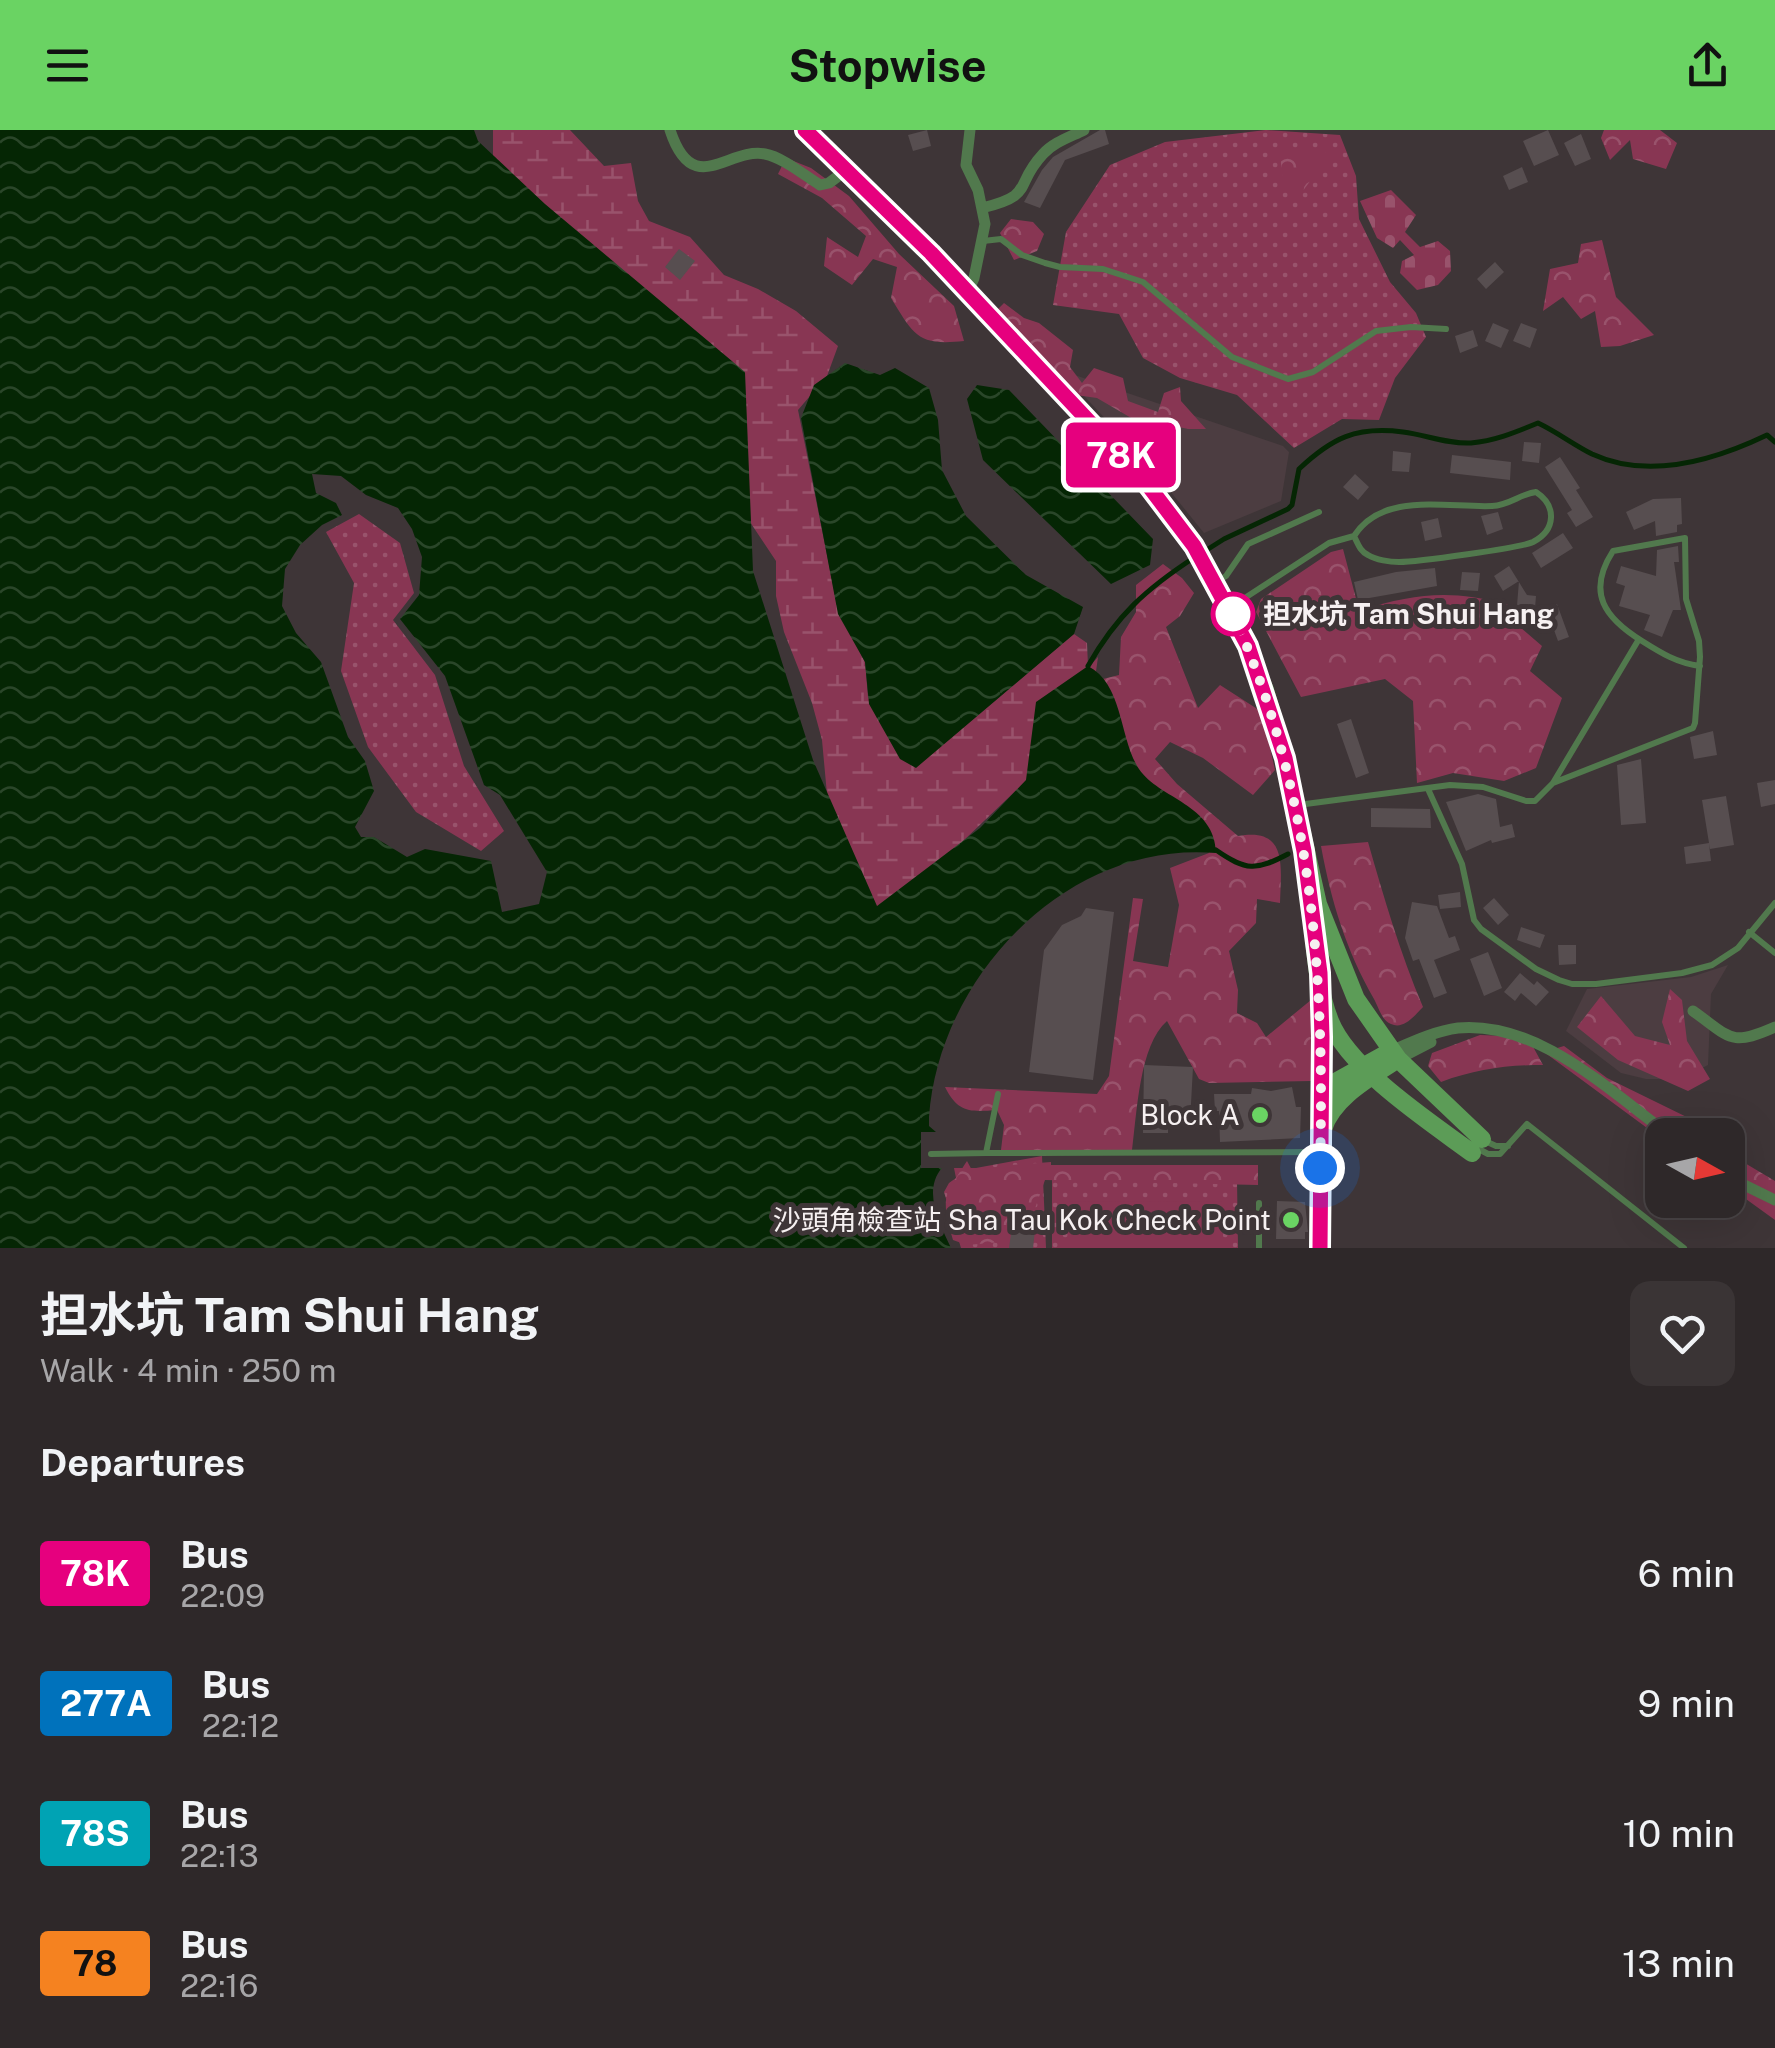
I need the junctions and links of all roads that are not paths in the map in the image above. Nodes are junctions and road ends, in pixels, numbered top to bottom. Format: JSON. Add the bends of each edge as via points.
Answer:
{"nodes":[{"id":1,"x":670,"y":130,"type":"edge"},
{"id":2,"x":805,"y":130,"type":"edge"},
{"id":3,"x":970,"y":130,"type":"edge"},
{"id":4,"x":1084,"y":130,"type":"edge"},
{"id":5,"x":845,"y":171,"type":"junction"},
{"id":6,"x":982,"y":208,"type":"junction"},
{"id":7,"x":983,"y":241,"type":"junction"},
{"id":8,"x":967,"y":294,"type":"junction"},
{"id":9,"x":1446,"y":328,"type":"dead end"},
{"id":10,"x":1319,"y":512,"type":"dead end"},
{"id":11,"x":1354,"y":536,"type":"junction"},
{"id":12,"x":1212,"y":575,"type":"junction"},
{"id":13,"x":1230,"y":608,"type":"junction"},
{"id":14,"x":1638,"y":639,"type":"junction"},
{"id":15,"x":1700,"y":666,"type":"junction"},
{"id":16,"x":1554,"y":783,"type":"junction"},
{"id":17,"x":1428,"y":789,"type":"junction"},
{"id":18,"x":1294,"y":805,"type":"junction"},
{"id":19,"x":1304,"y":851,"type":"junction"},
{"id":20,"x":1775,"y":903,"type":"edge"},
{"id":21,"x":1749,"y":932,"type":"junction"},
{"id":22,"x":1775,"y":953,"type":"edge"},
{"id":23,"x":1320,"y":973,"type":"junction"},
{"id":24,"x":1356,"y":998,"type":"junction"},
{"id":25,"x":1693,"y":1011,"type":"dead end"},
{"id":26,"x":1331,"y":1024,"type":"junction"},
{"id":27,"x":1775,"y":1027,"type":"edge"},
{"id":28,"x":1394,"y":1055,"type":"junction"},
{"id":29,"x":1368,"y":1070,"type":"junction"},
{"id":30,"x":998,"y":1094,"type":"dead end"},
{"id":31,"x":1320,"y":1109,"type":"junction"},
{"id":32,"x":1646,"y":1118,"type":"edge"},
{"id":33,"x":1438,"y":1128,"type":"junction"},
{"id":34,"x":1320,"y":1145,"type":"junction"},
{"id":35,"x":1510,"y":1145,"type":"junction"},
{"id":36,"x":1477,"y":1146,"type":"junction"},
{"id":37,"x":986,"y":1153,"type":"junction"},
{"id":38,"x":931,"y":1154,"type":"dead end"},
{"id":39,"x":1745,"y":1185,"type":"edge"},
{"id":40,"x":1775,"y":1200,"type":"edge"},
{"id":41,"x":1258,"y":1204,"type":"dead end"},
{"id":42,"x":1259,"y":1248,"type":"edge"},
{"id":43,"x":1320,"y":1248,"type":"edge"},
{"id":44,"x":1684,"y":1248,"type":"edge"}],
"edges":[{"from":1,"to":5,"type":"street","via":[[688,160],[712,168],[767,154],[820,184]]},
{"from":2,"to":5,"type":"main road"},
{"from":3,"to":6,"type":"street","via":[[966,165]]},
{"from":4,"to":6,"type":"street","via":[[1039,158],[1010,202]]},
{"from":5,"to":8,"type":"main road"},
{"from":6,"to":7,"type":"street"},
{"from":7,"to":8,"type":"street"},
{"from":7,"to":9,"type":"lane","via":[[1002,239],[1044,263],[1103,269],[1144,282],[1232,357],[1288,379],[1312,372],[1376,331]]},
{"from":8,"to":12,"type":"main road","via":[[1144,480]]},
{"from":10,"to":12,"type":"lane","via":[[1248,544],[1226,576]]},
{"from":11,"to":11,"type":"lane","via":[[1362,524],[1407,505],[1493,506],[1536,492],[1552,516],[1532,542],[1399,562],[1369,556]]},
{"from":11,"to":13,"type":"lane","via":[[1329,543]]},
{"from":12,"to":13,"type":"main road"},
{"from":13,"to":18,"type":"main road","via":[[1265,690]]},
{"from":14,"to":15,"type":"lane"},
{"from":14,"to":15,"type":"lane","via":[[1604,609],[1606,562],[1622,547],[1685,538],[1686,598]]},
{"from":14,"to":16,"type":"lane"},
{"from":15,"to":16,"type":"lane","via":[[1693,728]]},
{"from":16,"to":17,"type":"lane","via":[[1526,801],[1483,787]]},
{"from":17,"to":18,"type":"lane"},
{"from":17,"to":21,"type":"lane","via":[[1462,864],[1474,920],[1559,980],[1596,984],[1712,965]]},
{"from":18,"to":19,"type":"main road"},
{"from":19,"to":23,"type":"main road"},
{"from":19,"to":24,"type":"main road"},
{"from":20,"to":21,"type":"lane"},
{"from":21,"to":22,"type":"lane"},
{"from":23,"to":26,"type":"main road"},
{"from":23,"to":31,"type":"main road"},
{"from":24,"to":26,"type":"main road","via":[[1353,1017]]},
{"from":24,"to":28,"type":"main road"},
{"from":25,"to":27,"type":"street","via":[[1734,1040]]},
{"from":26,"to":29,"type":"main road"},
{"from":28,"to":29,"type":"main road"},
{"from":28,"to":32,"type":"street","via":[[1452,1036],[1504,1034],[1567,1061]]},
{"from":28,"to":36,"type":"main road"},
{"from":29,"to":31,"type":"main road","via":[[1328,1088]]},
{"from":29,"to":33,"type":"main road"},
{"from":29,"to":34,"type":"main road","via":[[1327,1117]]},
{"from":30,"to":37,"type":"lane"},
{"from":31,"to":34,"type":"main road"},
{"from":33,"to":35,"type":"lane","via":[[1488,1154]]},
{"from":33,"to":36,"type":"main road"},
{"from":34,"to":37,"type":"lane"},
{"from":34,"to":43,"type":"main road"},
{"from":35,"to":36,"type":"lane"},
{"from":35,"to":44,"type":"lane","via":[[1526,1124]]},
{"from":37,"to":38,"type":"lane"},
{"from":39,"to":40,"type":"street"},
{"from":41,"to":42,"type":"lane"}]}
